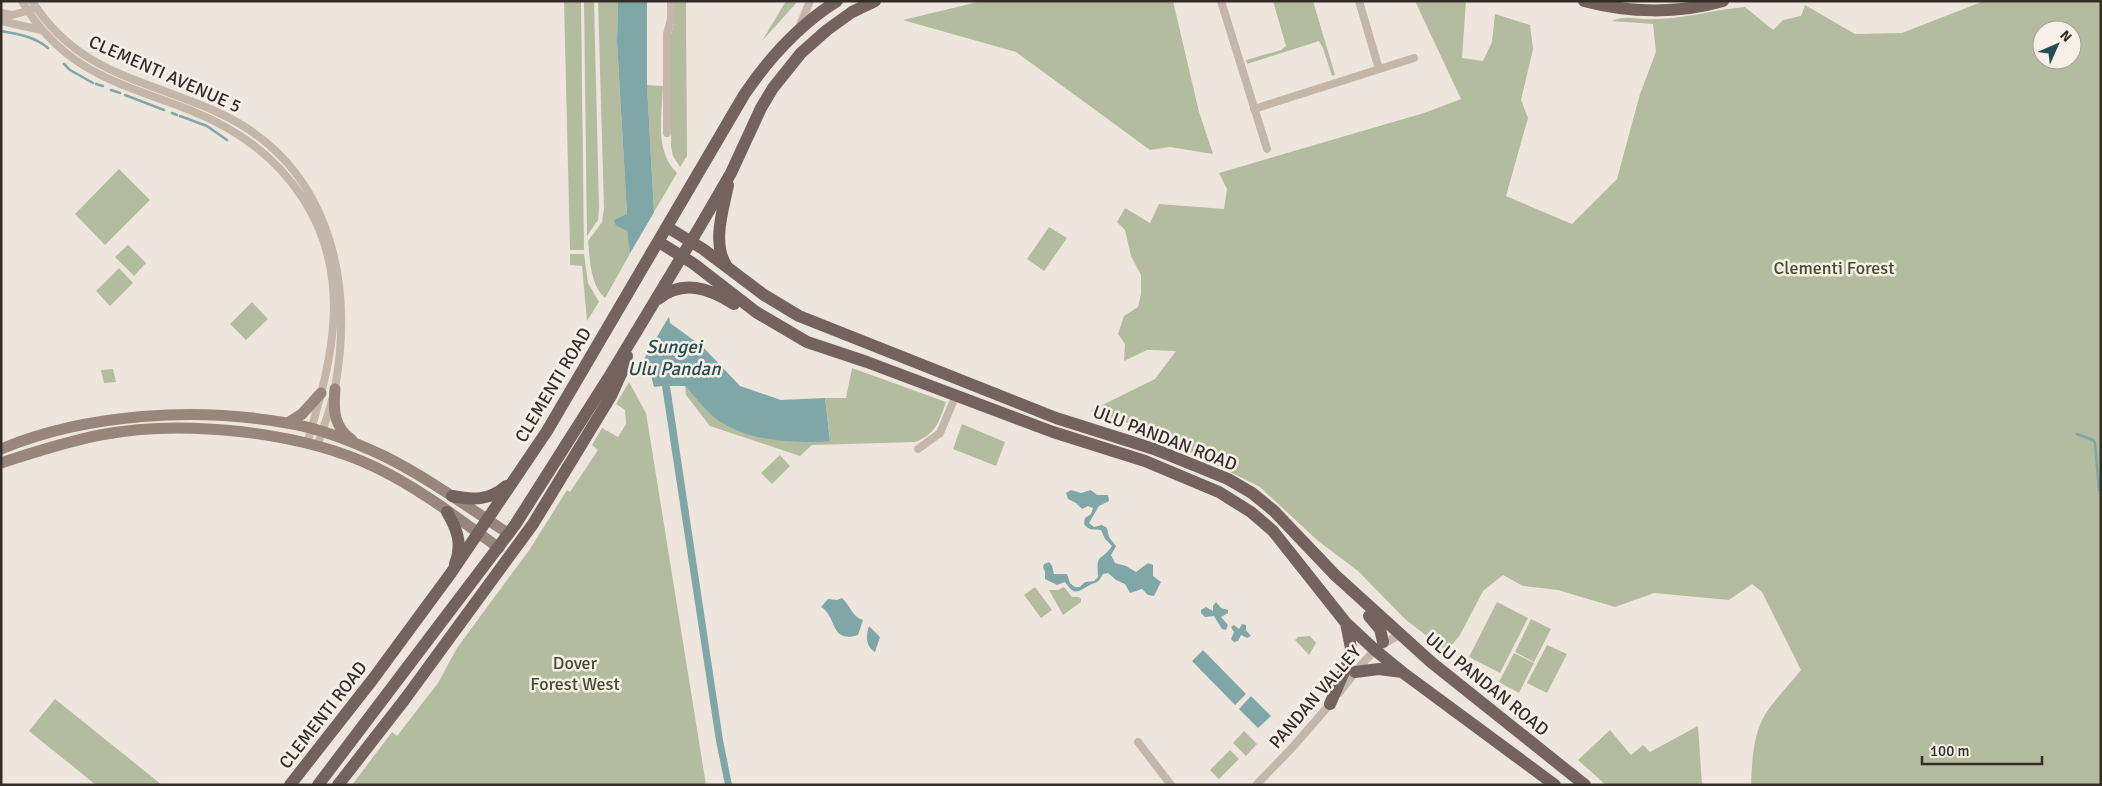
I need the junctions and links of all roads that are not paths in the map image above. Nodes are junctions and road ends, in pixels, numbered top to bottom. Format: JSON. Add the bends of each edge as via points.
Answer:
{"nodes":[{"id":1,"x":21,"y":1,"type":"edge"},
{"id":2,"x":671,"y":1,"type":"edge"},
{"id":3,"x":810,"y":1,"type":"edge"},
{"id":4,"x":837,"y":1,"type":"edge"},
{"id":5,"x":875,"y":1,"type":"edge"},
{"id":6,"x":1221,"y":1,"type":"edge"},
{"id":7,"x":1359,"y":1,"type":"edge"},
{"id":8,"x":1584,"y":1,"type":"edge"},
{"id":9,"x":1723,"y":1,"type":"edge"},
{"id":10,"x":34,"y":4,"type":"edge"},
{"id":11,"x":28,"y":12,"type":"junction"},
{"id":12,"x":1,"y":13,"type":"edge"},
{"id":13,"x":42,"y":16,"type":"junction"},
{"id":14,"x":14,"y":19,"type":"junction"},
{"id":15,"x":34,"y":20,"type":"junction"},
{"id":16,"x":1,"y":21,"type":"edge"},
{"id":17,"x":42,"y":30,"type":"junction"},
{"id":18,"x":797,"y":31,"type":"junction"},
{"id":19,"x":1414,"y":58,"type":"dead end"},
{"id":20,"x":1379,"y":69,"type":"junction"},
{"id":21,"x":1254,"y":109,"type":"junction"},
{"id":22,"x":668,"y":133,"type":"dead end"},
{"id":23,"x":1267,"y":149,"type":"dead end"},
{"id":24,"x":731,"y":173,"type":"junction"},
{"id":25,"x":667,"y":227,"type":"junction"},
{"id":26,"x":691,"y":241,"type":"junction"},
{"id":27,"x":659,"y":242,"type":"junction"},
{"id":28,"x":682,"y":256,"type":"junction"},
{"id":29,"x":728,"y":267,"type":"junction"},
{"id":30,"x":654,"y":302,"type":"junction"},
{"id":31,"x":756,"y":312,"type":"junction"},
{"id":32,"x":842,"y":334,"type":"junction"},
{"id":33,"x":632,"y":339,"type":"junction"},
{"id":34,"x":851,"y":357,"type":"junction"},
{"id":35,"x":334,"y":390,"type":"junction"},
{"id":36,"x":320,"y":393,"type":"junction"},
{"id":37,"x":956,"y":395,"type":"junction"},
{"id":38,"x":251,"y":419,"type":"junction"},
{"id":39,"x":288,"y":423,"type":"junction"},
{"id":40,"x":316,"y":431,"type":"junction"},
{"id":41,"x":250,"y":434,"type":"junction"},
{"id":42,"x":312,"y":445,"type":"junction"},
{"id":43,"x":360,"y":446,"type":"junction"},
{"id":44,"x":1,"y":448,"type":"edge"},
{"id":45,"x":918,"y":450,"type":"dead end"},
{"id":46,"x":1,"y":463,"type":"edge"},
{"id":47,"x":517,"y":476,"type":"junction"},
{"id":48,"x":452,"y":496,"type":"junction"},
{"id":49,"x":447,"y":512,"type":"junction"},
{"id":50,"x":488,"y":520,"type":"junction"},
{"id":51,"x":479,"y":534,"type":"junction"},
{"id":52,"x":508,"y":534,"type":"junction"},
{"id":53,"x":499,"y":548,"type":"junction"},
{"id":54,"x":451,"y":573,"type":"junction"},
{"id":55,"x":1335,"y":575,"type":"junction"},
{"id":56,"x":1346,"y":623,"type":"junction"},
{"id":57,"x":1400,"y":635,"type":"junction"},
{"id":58,"x":1379,"y":646,"type":"junction"},
{"id":59,"x":1355,"y":672,"type":"junction"},
{"id":60,"x":1402,"y":672,"type":"junction"},
{"id":61,"x":1330,"y":704,"type":"junction"},
{"id":62,"x":1138,"y":742,"type":"dead end"},
{"id":63,"x":361,"y":754,"type":"junction"},
{"id":64,"x":290,"y":785,"type":"edge"},
{"id":65,"x":320,"y":785,"type":"edge"},
{"id":66,"x":338,"y":785,"type":"edge"},
{"id":67,"x":1171,"y":785,"type":"edge"},
{"id":68,"x":1256,"y":785,"type":"edge"},
{"id":69,"x":1554,"y":785,"type":"edge"},
{"id":70,"x":1585,"y":785,"type":"edge"}],
"edges":[{"from":1,"to":11,"type":"street","name":"CLEMENTI AVENUE 5"},
{"from":1,"to":14,"type":"street"},
{"from":2,"to":22,"type":"street"},
{"from":3,"to":18,"type":"street"},
{"from":4,"to":18,"type":"main road","name":"CLEMENTI ROAD"},
{"from":5,"to":24,"type":"main road","via":[[852,12],[801,53],[761,108]]},
{"from":6,"to":21,"type":"street"},
{"from":7,"to":20,"type":"street"},
{"from":8,"to":9,"type":"main road","via":[[1625,9],[1672,10]]},
{"from":10,"to":11,"type":"street"},
{"from":10,"to":13,"type":"street","name":"CLEMENTI AVENUE 5"},
{"from":11,"to":14,"type":"street"},
{"from":11,"to":15,"type":"street","name":"CLEMENTI AVENUE 5"},
{"from":12,"to":14,"type":"street"},
{"from":13,"to":15,"type":"street"},
{"from":13,"to":35,"type":"street","name":"CLEMENTI AVENUE 5","via":[[67,43],[99,65],[196,102],[248,129],[276,152],[298,177],[318,209],[337,266],[342,299]]},
{"from":14,"to":15,"type":"street"},
{"from":14,"to":16,"type":"street"},
{"from":14,"to":17,"type":"street"},
{"from":15,"to":17,"type":"street","name":"CLEMENTI AVENUE 5"},
{"from":17,"to":36,"type":"street","name":"CLEMENTI AVENUE 5","via":[[63,51],[94,73],[230,129],[256,145],[292,182],[307,202],[330,268],[334,300],[332,337]]},
{"from":18,"to":25,"type":"main road","name":"CLEMENTI ROAD","via":[[744,95]]},
{"from":19,"to":20,"type":"street"},
{"from":20,"to":21,"type":"street"},
{"from":21,"to":23,"type":"street"},
{"from":24,"to":26,"type":"main road"},
{"from":24,"to":29,"type":"main road","via":[[719,246]]},
{"from":25,"to":26,"type":"main road","name":"ULU PANDAN ROAD"},
{"from":25,"to":27,"type":"main road","name":"CLEMENTI ROAD"},
{"from":26,"to":28,"type":"main road"},
{"from":26,"to":29,"type":"main road","name":"ULU PANDAN ROAD"},
{"from":27,"to":28,"type":"main road","name":"ULU PANDAN ROAD"},
{"from":27,"to":47,"type":"main road","name":"CLEMENTI ROAD"},
{"from":28,"to":30,"type":"main road"},
{"from":28,"to":31,"type":"main road","name":"ULU PANDAN ROAD"},
{"from":29,"to":32,"type":"main road","name":"ULU PANDAN ROAD","via":[[786,308]]},
{"from":30,"to":31,"type":"main road","via":[[672,289],[682,287],[710,291]]},
{"from":30,"to":33,"type":"main road"},
{"from":31,"to":34,"type":"main road","name":"ULU PANDAN ROAD","via":[[807,342]]},
{"from":32,"to":34,"type":"main road","via":[[826,332],[823,336],[828,343]]},
{"from":32,"to":55,"type":"main road","name":"ULU PANDAN ROAD","via":[[1056,418],[1154,449],[1228,479],[1274,511]]},
{"from":33,"to":52,"type":"main road"},
{"from":33,"to":63,"type":"main road","via":[[611,396],[535,521],[411,692]]},
{"from":34,"to":37,"type":"main road","name":"ULU PANDAN ROAD"},
{"from":35,"to":40,"type":"street","name":"CLEMENTI AVENUE 5"},
{"from":35,"to":43,"type":"main road","via":[[333,412],[338,427]]},
{"from":36,"to":39,"type":"main road","via":[[302,414]]},
{"from":36,"to":40,"type":"street","name":"CLEMENTI AVENUE 5"},
{"from":37,"to":45,"type":"street","via":[[940,432]]},
{"from":37,"to":56,"type":"main road","name":"ULU PANDAN ROAD","via":[[1053,432],[1145,461],[1220,492],[1273,531]]},
{"from":38,"to":39,"type":"main road"},
{"from":38,"to":41,"type":"main road","via":[[253,427]]},
{"from":38,"to":44,"type":"main road","via":[[198,414],[130,417],[52,432]]},
{"from":39,"to":40,"type":"main road"},
{"from":40,"to":42,"type":"street","name":"CLEMENTI AVENUE 5"},
{"from":40,"to":43,"type":"main road"},
{"from":41,"to":42,"type":"main road"},
{"from":41,"to":46,"type":"main road","via":[[200,429],[131,430],[56,445]]},
{"from":42,"to":49,"type":"main road","via":[[375,467],[414,488]]},
{"from":43,"to":48,"type":"main road","via":[[404,467]]},
{"from":47,"to":48,"type":"main road","via":[[498,493],[482,499]]},
{"from":47,"to":50,"type":"main road","name":"CLEMENTI ROAD"},
{"from":48,"to":50,"type":"main road"},
{"from":49,"to":51,"type":"main road"},
{"from":49,"to":54,"type":"main road","via":[[459,538],[457,559]]},
{"from":50,"to":51,"type":"main road","name":"CLEMENTI ROAD"},
{"from":50,"to":52,"type":"main road"},
{"from":51,"to":53,"type":"main road"},
{"from":51,"to":54,"type":"main road","name":"CLEMENTI ROAD"},
{"from":52,"to":53,"type":"main road"},
{"from":53,"to":65,"type":"main road"},
{"from":54,"to":64,"type":"main road","name":"CLEMENTI ROAD","via":[[374,679]]},
{"from":55,"to":57,"type":"main road","name":"ULU PANDAN ROAD"},
{"from":55,"to":58,"type":"main road","via":[[1334,580],[1380,629]]},
{"from":56,"to":58,"type":"main road","name":"ULU PANDAN ROAD"},
{"from":56,"to":61,"type":"main road","via":[[1352,648]]},
{"from":57,"to":58,"type":"street","name":"PANDAN VALLEY"},
{"from":57,"to":70,"type":"main road","name":"ULU PANDAN ROAD"},
{"from":58,"to":59,"type":"street","name":"PANDAN VALLEY"},
{"from":58,"to":60,"type":"main road","name":"ULU PANDAN ROAD"},
{"from":59,"to":60,"type":"main road","via":[[1379,669]]},
{"from":59,"to":61,"type":"street","name":"PANDAN VALLEY"},
{"from":60,"to":69,"type":"main road","name":"ULU PANDAN ROAD"},
{"from":61,"to":68,"type":"street","name":"PANDAN VALLEY"},
{"from":62,"to":67,"type":"street"},
{"from":63,"to":65,"type":"main road"},
{"from":63,"to":66,"type":"main road"}]}
